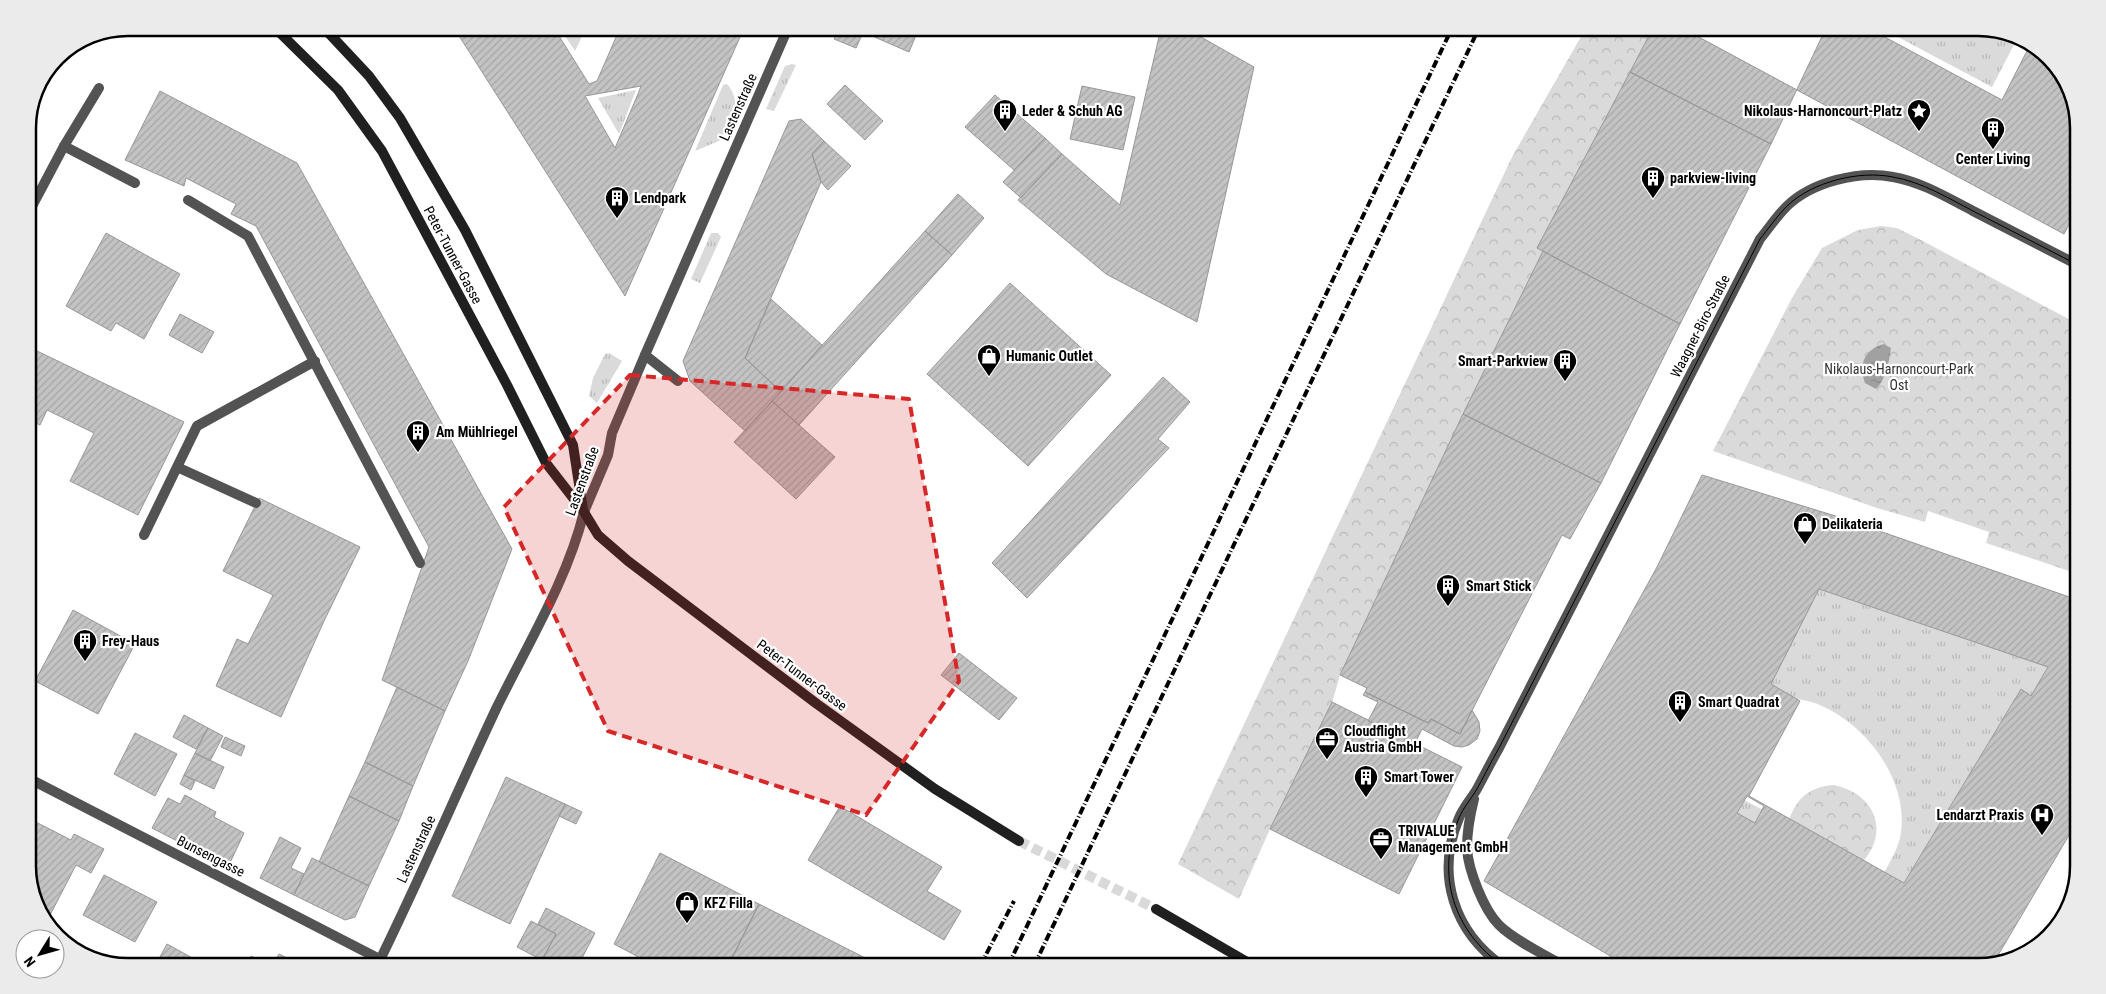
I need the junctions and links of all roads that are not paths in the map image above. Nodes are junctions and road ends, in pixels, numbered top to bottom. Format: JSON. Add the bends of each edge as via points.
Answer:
{"nodes":[{"id":1,"x":283,"y":36,"type":"edge"},
{"id":2,"x":332,"y":36,"type":"edge"},
{"id":3,"x":785,"y":36,"type":"edge"},
{"id":4,"x":99,"y":88,"type":"dead end"},
{"id":5,"x":64,"y":146,"type":"junction"},
{"id":6,"x":135,"y":183,"type":"dead end"},
{"id":7,"x":36,"y":199,"type":"edge"},
{"id":8,"x":188,"y":200,"type":"dead end"},
{"id":9,"x":2070,"y":261,"type":"edge"},
{"id":10,"x":645,"y":355,"type":"junction"},
{"id":11,"x":316,"y":361,"type":"junction"},
{"id":12,"x":678,"y":381,"type":"dead end"},
{"id":13,"x":177,"y":467,"type":"junction"},
{"id":14,"x":256,"y":504,"type":"dead end"},
{"id":15,"x":584,"y":512,"type":"junction"},
{"id":16,"x":144,"y":535,"type":"dead end"},
{"id":17,"x":420,"y":563,"type":"dead end"},
{"id":18,"x":36,"y":782,"type":"edge"},
{"id":19,"x":1477,"y":789,"type":"junction"},
{"id":20,"x":1019,"y":841,"type":"tunnel mouth"},
{"id":21,"x":1156,"y":909,"type":"tunnel mouth"},
{"id":22,"x":370,"y":958,"type":"edge"},
{"id":23,"x":381,"y":958,"type":"edge"},
{"id":24,"x":1240,"y":958,"type":"edge"},
{"id":25,"x":1491,"y":958,"type":"edge"},
{"id":26,"x":1551,"y":958,"type":"edge"}],
"edges":[{"from":1,"to":15,"type":"main road","name":"Peter-Tunner-Gasse","via":[[338,90],[382,151],[546,463]]},
{"from":2,"to":15,"type":"main road","name":"Peter-Tunner-Gasse","via":[[369,76],[400,118],[465,230],[573,445]]},
{"from":3,"to":10,"type":"street","name":"Lastenstraße"},
{"from":4,"to":5,"type":"street"},
{"from":5,"to":6,"type":"street"},
{"from":5,"to":7,"type":"street"},
{"from":8,"to":11,"type":"street","via":[[248,236]]},
{"from":9,"to":19,"type":"street","name":"Waagner-Biro-Straße","via":[[1944,196],[1893,177],[1845,178],[1815,187],[1787,206],[1760,239]]},
{"from":10,"to":12,"type":"street"},
{"from":10,"to":15,"type":"street","name":"Lastenstraße","via":[[612,433],[608,455]]},
{"from":11,"to":13,"type":"street","via":[[197,426]]},
{"from":11,"to":17,"type":"street"},
{"from":13,"to":14,"type":"street"},
{"from":13,"to":16,"type":"street"},
{"from":15,"to":20,"type":"main road","name":"Peter-Tunner-Gasse","via":[[598,535],[717,629],[935,789]]},
{"from":15,"to":23,"type":"street","name":"Lastenstraße","via":[[561,577],[478,746]]},
{"from":18,"to":22,"type":"street","name":"Bunsengasse"},
{"from":19,"to":25,"type":"street","via":[[1459,818],[1448,870],[1452,898],[1460,918],[1472,938]]},
{"from":19,"to":26,"type":"street","via":[[1469,818],[1467,849],[1485,904],[1499,925]]},
{"from":21,"to":24,"type":"main road"}]}
